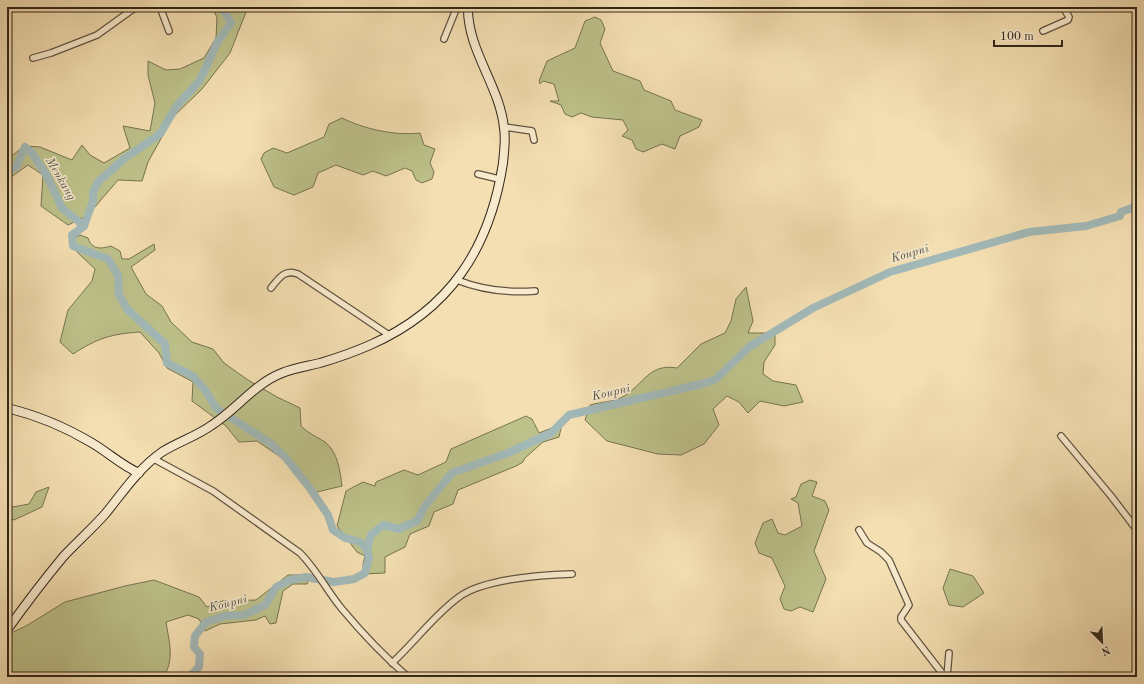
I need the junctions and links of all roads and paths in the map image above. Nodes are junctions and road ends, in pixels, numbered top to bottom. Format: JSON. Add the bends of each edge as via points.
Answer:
{"nodes":[{"id":1,"x":136,"y":7,"type":"edge"},
{"id":2,"x":160,"y":7,"type":"edge"},
{"id":3,"x":457,"y":7,"type":"edge"},
{"id":4,"x":468,"y":7,"type":"edge"},
{"id":5,"x":1063,"y":7,"type":"edge"},
{"id":6,"x":169,"y":31,"type":"dead end"},
{"id":7,"x":1043,"y":31,"type":"dead end"},
{"id":8,"x":444,"y":39,"type":"dead end"},
{"id":9,"x":33,"y":58,"type":"dead end"},
{"id":10,"x":504,"y":127,"type":"junction"},
{"id":11,"x":534,"y":140,"type":"dead end"},
{"id":12,"x":478,"y":174,"type":"dead end"},
{"id":13,"x":499,"y":180,"type":"junction"},
{"id":14,"x":457,"y":280,"type":"junction"},
{"id":15,"x":271,"y":288,"type":"dead end"},
{"id":16,"x":535,"y":291,"type":"dead end"},
{"id":17,"x":389,"y":335,"type":"junction"},
{"id":18,"x":7,"y":408,"type":"edge"},
{"id":19,"x":1061,"y":436,"type":"dead end"},
{"id":20,"x":154,"y":459,"type":"junction"},
{"id":21,"x":139,"y":473,"type":"junction"},
{"id":22,"x":1135,"y":522,"type":"edge"},
{"id":23,"x":859,"y":530,"type":"dead end"},
{"id":24,"x":1137,"y":530,"type":"edge"},
{"id":25,"x":572,"y":574,"type":"dead end"},
{"id":26,"x":7,"y":630,"type":"edge"},
{"id":27,"x":949,"y":653,"type":"dead end"},
{"id":28,"x":392,"y":663,"type":"junction"},
{"id":29,"x":408,"y":677,"type":"edge"},
{"id":30,"x":946,"y":677,"type":"edge"}],
"edges":[{"from":1,"to":9,"type":"street","via":[[98,35]]},
{"from":2,"to":6,"type":"street"},
{"from":3,"to":8,"type":"street"},
{"from":4,"to":10,"type":"main road","via":[[474,42],[499,105]]},
{"from":5,"to":7,"type":"street","via":[[1068,20]]},
{"from":10,"to":11,"type":"street","via":[[532,131]]},
{"from":10,"to":13,"type":"main road","via":[[504,152]]},
{"from":12,"to":13,"type":"street"},
{"from":13,"to":14,"type":"main road","via":[[492,212],[481,242]]},
{"from":14,"to":16,"type":"street","via":[[507,292]]},
{"from":14,"to":17,"type":"main road","via":[[428,309]]},
{"from":15,"to":17,"type":"street","via":[[286,272],[298,274]]},
{"from":17,"to":20,"type":"main road","via":[[337,358],[271,378],[221,419]]},
{"from":18,"to":21,"type":"main road","via":[[40,418],[68,431]]},
{"from":19,"to":22,"type":"street"},
{"from":20,"to":21,"type":"main road"},
{"from":20,"to":28,"type":"street","via":[[213,491],[300,553],[323,580],[342,609]]},
{"from":21,"to":26,"type":"main road","via":[[92,529],[64,556]]},
{"from":22,"to":24,"type":"street"},
{"from":23,"to":30,"type":"street","via":[[867,543],[889,560],[909,605],[901,620]]},
{"from":25,"to":28,"type":"street","via":[[551,574],[500,582],[461,596]]},
{"from":27,"to":30,"type":"street"},
{"from":28,"to":29,"type":"street"}]}
